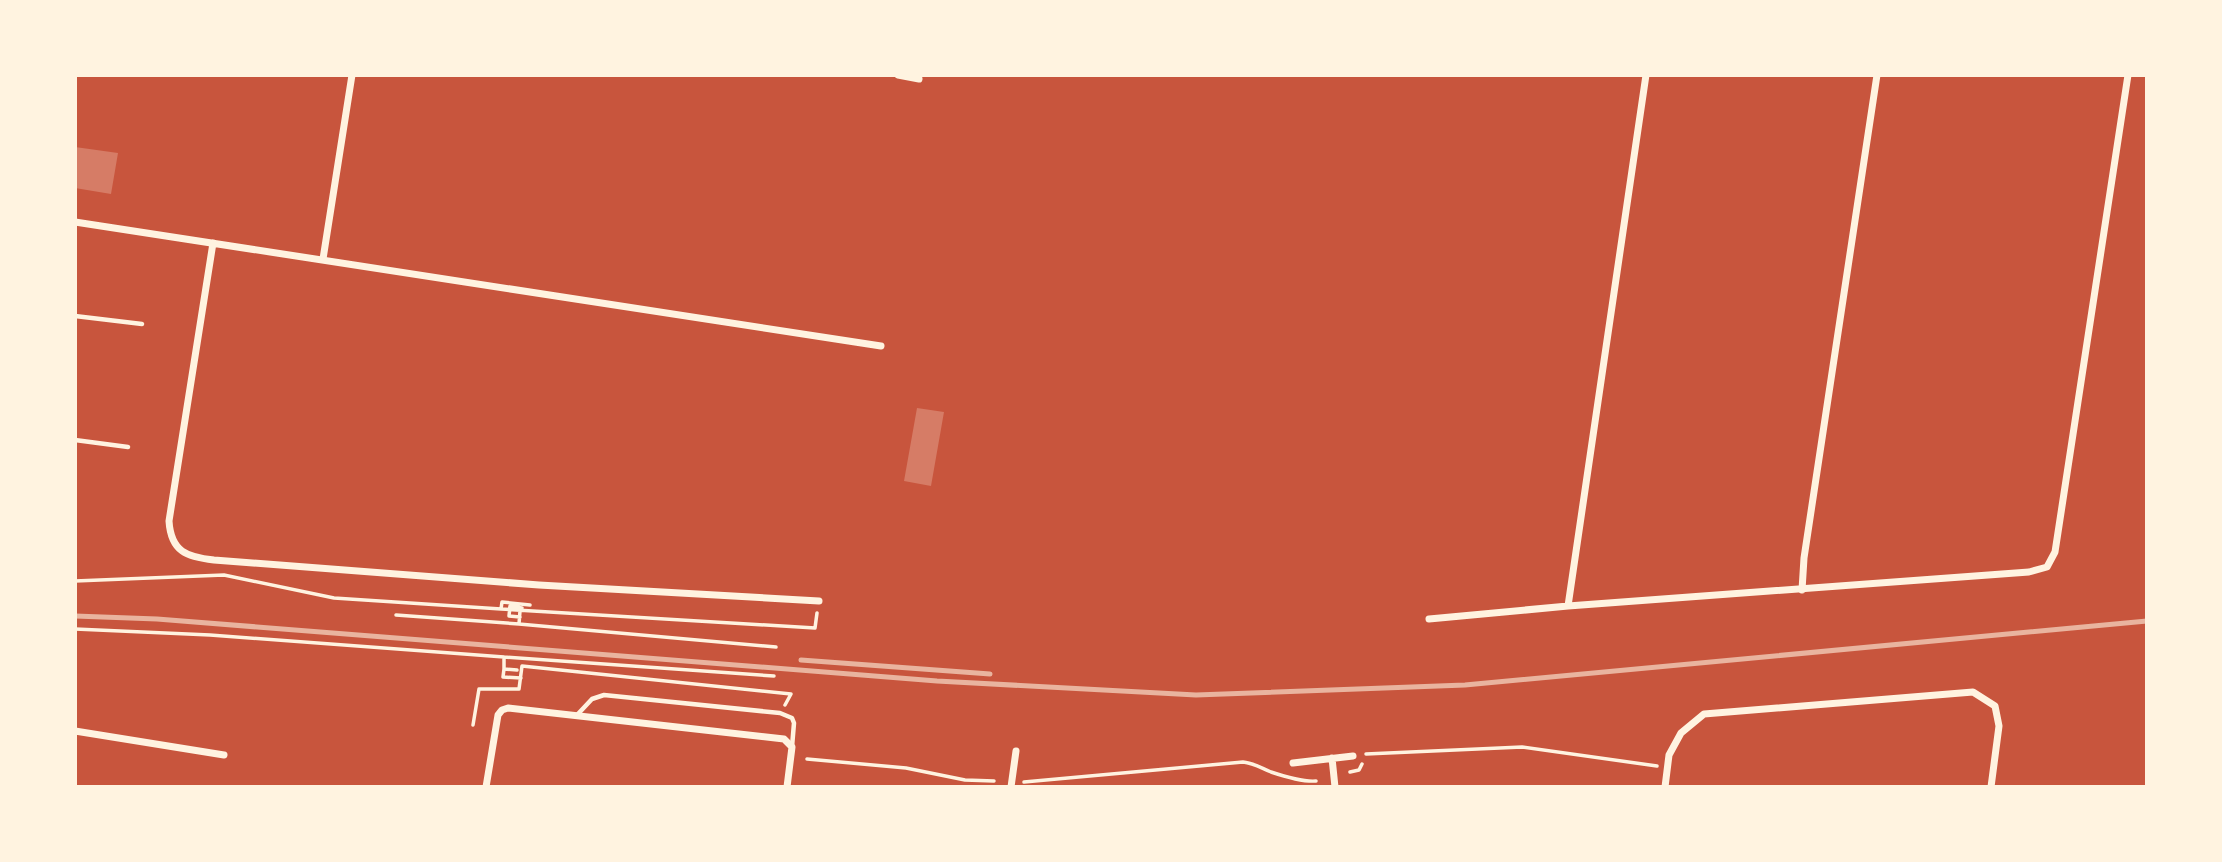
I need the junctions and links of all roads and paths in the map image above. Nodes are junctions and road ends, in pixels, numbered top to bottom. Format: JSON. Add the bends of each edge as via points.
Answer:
{"nodes":[{"id":1,"x":352,"y":75,"type":"edge"},
{"id":2,"x":898,"y":75,"type":"edge"},
{"id":3,"x":1646,"y":75,"type":"edge"},
{"id":4,"x":1877,"y":75,"type":"edge"},
{"id":5,"x":2128,"y":75,"type":"edge"},
{"id":6,"x":919,"y":79,"type":"dead end"},
{"id":7,"x":75,"y":222,"type":"edge"},
{"id":8,"x":213,"y":243,"type":"junction"},
{"id":9,"x":323,"y":259,"type":"junction"},
{"id":10,"x":75,"y":316,"type":"edge"},
{"id":11,"x":142,"y":324,"type":"dead end"},
{"id":12,"x":881,"y":346,"type":"dead end"},
{"id":13,"x":75,"y":440,"type":"edge"},
{"id":14,"x":128,"y":447,"type":"dead end"},
{"id":15,"x":75,"y":581,"type":"edge"},
{"id":16,"x":1802,"y":590,"type":"junction"},
{"id":17,"x":819,"y":601,"type":"joint"},
{"id":18,"x":530,"y":605,"type":"dead end"},
{"id":19,"x":1568,"y":606,"type":"junction"},
{"id":20,"x":501,"y":609,"type":"junction"},
{"id":21,"x":521,"y":609,"type":"junction"},
{"id":22,"x":396,"y":615,"type":"dead end"},
{"id":23,"x":520,"y":617,"type":"junction"},
{"id":24,"x":1429,"y":619,"type":"dead end"},
{"id":25,"x":519,"y":624,"type":"junction"},
{"id":26,"x":75,"y":629,"type":"edge"},
{"id":27,"x":776,"y":647,"type":"dead end"},
{"id":28,"x":504,"y":657,"type":"junction"},
{"id":29,"x":504,"y":669,"type":"junction"},
{"id":30,"x":517,"y":670,"type":"dead end"},
{"id":31,"x":774,"y":676,"type":"dead end"},
{"id":32,"x":521,"y":678,"type":"junction"},
{"id":33,"x":780,"y":713,"type":"junction"},
{"id":34,"x":576,"y":716,"type":"junction"},
{"id":35,"x":473,"y":725,"type":"dead end"},
{"id":36,"x":75,"y":731,"type":"edge"},
{"id":37,"x":792,"y":747,"type":"junction"},
{"id":38,"x":1016,"y":751,"type":"dead end"},
{"id":39,"x":224,"y":755,"type":"dead end"},
{"id":40,"x":1353,"y":756,"type":"dead end"},
{"id":41,"x":1332,"y":758,"type":"junction"},
{"id":42,"x":807,"y":759,"type":"dead end"},
{"id":43,"x":1293,"y":763,"type":"dead end"},
{"id":44,"x":1668,"y":767,"type":"junction"},
{"id":45,"x":1350,"y":772,"type":"dead end"},
{"id":46,"x":994,"y":781,"type":"dead end"},
{"id":47,"x":1316,"y":781,"type":"dead end"},
{"id":48,"x":1024,"y":782,"type":"dead end"},
{"id":49,"x":486,"y":787,"type":"edge"},
{"id":50,"x":787,"y":787,"type":"edge"},
{"id":51,"x":1011,"y":787,"type":"edge"},
{"id":52,"x":1335,"y":787,"type":"edge"},
{"id":53,"x":1665,"y":787,"type":"edge"},
{"id":54,"x":1991,"y":787,"type":"edge"}],
"edges":[{"from":1,"to":9,"type":"street"},
{"from":2,"to":6,"type":"street"},
{"from":3,"to":19,"type":"street"},
{"from":4,"to":16,"type":"street"},
{"from":5,"to":16,"type":"street","via":[[2056,552],[2048,567]]},
{"from":7,"to":8,"type":"street"},
{"from":8,"to":9,"type":"street"},
{"from":8,"to":17,"type":"street","via":[[169,521],[171,536],[186,555],[539,585]]},
{"from":9,"to":12,"type":"street"},
{"from":10,"to":11,"type":"lane"},
{"from":13,"to":14,"type":"lane"},
{"from":15,"to":20,"type":"path","via":[[224,575],[334,598]]},
{"from":16,"to":19,"type":"street"},
{"from":17,"to":21,"type":"path","via":[[815,628]]},
{"from":18,"to":20,"type":"path","via":[[502,602]]},
{"from":19,"to":24,"type":"street"},
{"from":20,"to":21,"type":"path"},
{"from":21,"to":23,"type":"path"},
{"from":21,"to":23,"type":"path","via":[[510,606],[509,616]]},
{"from":22,"to":25,"type":"path"},
{"from":23,"to":25,"type":"path"},
{"from":25,"to":27,"type":"path"},
{"from":26,"to":28,"type":"path"},
{"from":28,"to":29,"type":"path"},
{"from":28,"to":31,"type":"path"},
{"from":29,"to":30,"type":"path"},
{"from":29,"to":32,"type":"path","via":[[503,677]]},
{"from":32,"to":33,"type":"path","via":[[522,666],[791,694]]},
{"from":32,"to":35,"type":"path","via":[[519,689],[479,689]]},
{"from":33,"to":34,"type":"lane","via":[[604,695],[592,699]]},
{"from":33,"to":37,"type":"lane","via":[[794,723]]},
{"from":34,"to":37,"type":"street","via":[[784,739]]},
{"from":34,"to":49,"type":"street","via":[[502,710]]},
{"from":36,"to":39,"type":"street"},
{"from":37,"to":50,"type":"street"},
{"from":38,"to":51,"type":"street"},
{"from":40,"to":41,"type":"street"},
{"from":41,"to":43,"type":"street"},
{"from":41,"to":52,"type":"street"},
{"from":42,"to":46,"type":"path"},
{"from":44,"to":45,"type":"path","via":[[1522,747],[1369,752],[1360,768]]},
{"from":44,"to":53,"type":"street"},
{"from":44,"to":54,"type":"street","via":[[1681,733],[1704,715],[1973,692],[1995,706],[1999,726]]},
{"from":47,"to":48,"type":"path","via":[[1243,762]]}]}
